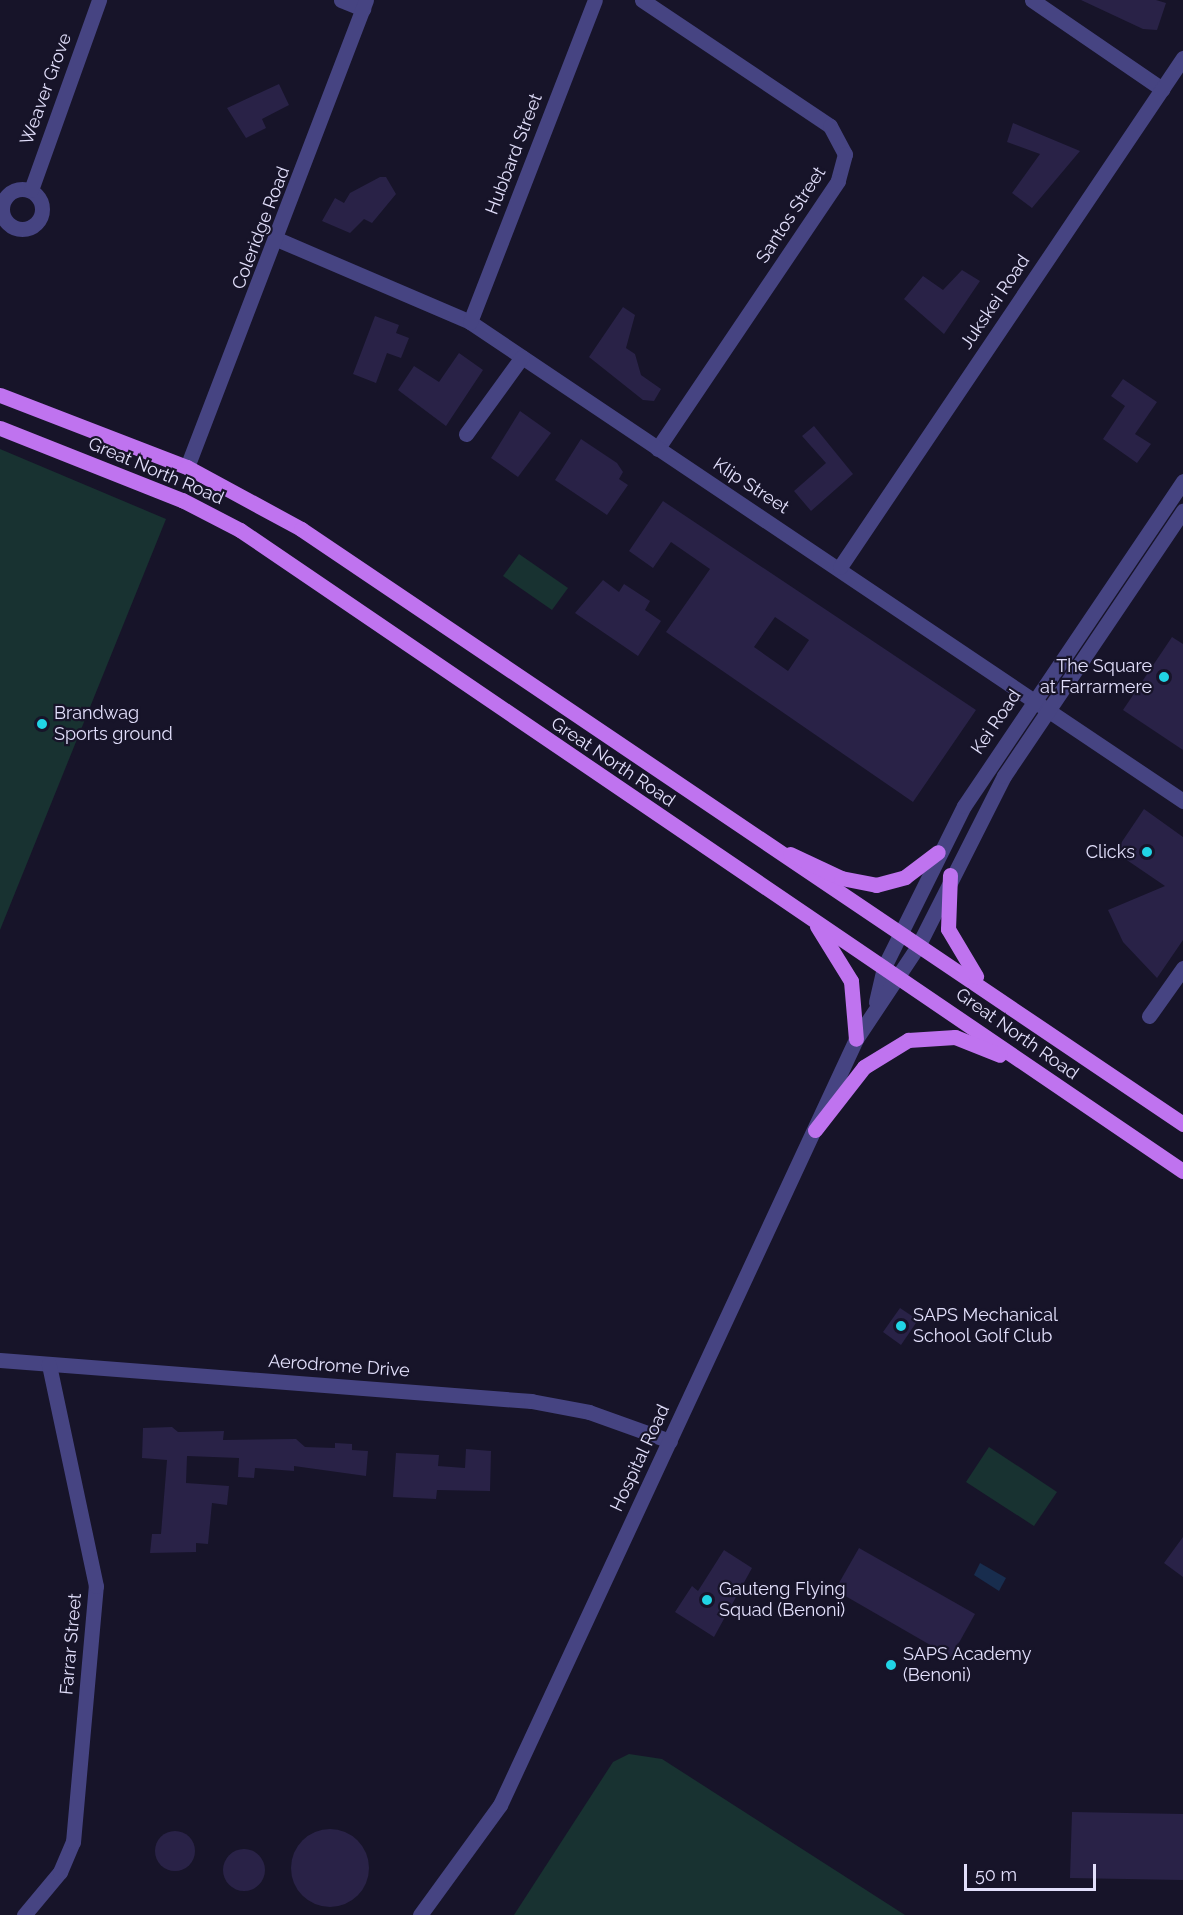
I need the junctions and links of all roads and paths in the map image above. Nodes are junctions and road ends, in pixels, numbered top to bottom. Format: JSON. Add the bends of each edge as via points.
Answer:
{"nodes":[{"id":1,"x":99,"y":0,"type":"edge"},
{"id":2,"x":341,"y":0,"type":"edge"},
{"id":3,"x":595,"y":0,"type":"edge"},
{"id":4,"x":642,"y":0,"type":"edge"},
{"id":5,"x":1032,"y":0,"type":"edge"},
{"id":6,"x":365,"y":4,"type":"edge"},
{"id":7,"x":1183,"y":58,"type":"edge"},
{"id":8,"x":1162,"y":88,"type":"junction"},
{"id":9,"x":31,"y":190,"type":"dead end"},
{"id":10,"x":279,"y":240,"type":"junction"},
{"id":11,"x":470,"y":322,"type":"junction"},
{"id":12,"x":522,"y":357,"type":"junction"},
{"id":13,"x":0,"y":395,"type":"edge"},
{"id":14,"x":0,"y":428,"type":"edge"},
{"id":15,"x":466,"y":434,"type":"dead end"},
{"id":16,"x":657,"y":449,"type":"junction"},
{"id":17,"x":187,"y":467,"type":"junction"},
{"id":18,"x":1183,"y":481,"type":"edge"},
{"id":19,"x":1183,"y":511,"type":"edge"},
{"id":20,"x":840,"y":567,"type":"junction"},
{"id":21,"x":1034,"y":701,"type":"junction"},
{"id":22,"x":1047,"y":710,"type":"junction"},
{"id":23,"x":1183,"y":801,"type":"edge"},
{"id":24,"x":756,"y":840,"type":"junction"},
{"id":25,"x":938,"y":852,"type":"junction"},
{"id":26,"x":950,"y":875,"type":"junction"},
{"id":27,"x":814,"y":921,"type":"junction"},
{"id":28,"x":902,"y":936,"type":"junction"},
{"id":29,"x":918,"y":946,"type":"junction"},
{"id":30,"x":884,"y":967,"type":"junction"},
{"id":31,"x":1183,"y":968,"type":"edge"},
{"id":32,"x":900,"y":976,"type":"junction"},
{"id":33,"x":986,"y":987,"type":"junction"},
{"id":34,"x":876,"y":1005,"type":"junction"},
{"id":35,"x":1149,"y":1016,"type":"dead end"},
{"id":36,"x":856,"y":1039,"type":"junction"},
{"id":37,"x":1022,"y":1063,"type":"junction"},
{"id":38,"x":1183,"y":1124,"type":"edge"},
{"id":39,"x":815,"y":1130,"type":"junction"},
{"id":40,"x":1183,"y":1171,"type":"edge"},
{"id":41,"x":0,"y":1360,"type":"edge"},
{"id":42,"x":49,"y":1364,"type":"junction"},
{"id":43,"x":670,"y":1440,"type":"junction"},
{"id":44,"x":24,"y":1915,"type":"edge"},
{"id":45,"x":420,"y":1915,"type":"edge"}],
"edges":[{"from":1,"to":9,"type":"street","name":"Weaver Grove"},
{"from":2,"to":6,"type":"street"},
{"from":3,"to":11,"type":"street","name":"Hubbard Street"},
{"from":4,"to":16,"type":"street","name":"Santos Street","via":[[830,126],[844,154],[838,181]]},
{"from":5,"to":8,"type":"street"},
{"from":6,"to":10,"type":"street","name":"Coleridge Road"},
{"from":7,"to":8,"type":"street","name":"Jukskei Road"},
{"from":8,"to":20,"type":"street","name":"Jukskei Road"},
{"from":10,"to":11,"type":"street","name":"Klip Street"},
{"from":10,"to":17,"type":"street","name":"Coleridge Road"},
{"from":11,"to":12,"type":"street","name":"Klip Street"},
{"from":12,"to":15,"type":"street"},
{"from":12,"to":16,"type":"street","name":"Klip Street"},
{"from":13,"to":17,"type":"main road","name":"Great North Road"},
{"from":14,"to":27,"type":"main road","name":"Great North Road","via":[[182,500],[240,530]]},
{"from":16,"to":20,"type":"street","name":"Klip Street"},
{"from":17,"to":24,"type":"main road","name":"Great North Road","via":[[302,529]]},
{"from":18,"to":21,"type":"street","name":"Kei Road"},
{"from":19,"to":22,"type":"street","name":"Kei Road"},
{"from":20,"to":21,"type":"street","name":"Klip Street"},
{"from":21,"to":22,"type":"street","name":"Klip Street"},
{"from":21,"to":25,"type":"street","name":"Kei Road"},
{"from":22,"to":23,"type":"street","name":"Klip Street"},
{"from":22,"to":26,"type":"street","name":"Kei Road"},
{"from":24,"to":25,"type":"main road","via":[[863,885],[905,877]]},
{"from":24,"to":28,"type":"main road","name":"Great North Road"},
{"from":25,"to":28,"type":"street","name":"Kei Road"},
{"from":26,"to":29,"type":"street","name":"Kei Road"},
{"from":26,"to":33,"type":"main road","via":[[945,911],[951,944]]},
{"from":27,"to":30,"type":"main road","name":"Great North Road"},
{"from":27,"to":36,"type":"main road","via":[[851,981]]},
{"from":28,"to":29,"type":"main road","name":"Great North Road"},
{"from":28,"to":30,"type":"street","name":"Hospital Road"},
{"from":29,"to":32,"type":"street","name":"Hospital Road"},
{"from":29,"to":33,"type":"main road","name":"Great North Road"},
{"from":30,"to":32,"type":"main road","name":"Great North Road"},
{"from":30,"to":34,"type":"street","name":"Hospital Road"},
{"from":31,"to":35,"type":"street"},
{"from":32,"to":34,"type":"street","name":"Hospital Road"},
{"from":32,"to":37,"type":"main road","name":"Great North Road"},
{"from":33,"to":38,"type":"main road","name":"Great North Road"},
{"from":34,"to":36,"type":"street","name":"Hospital Road"},
{"from":36,"to":39,"type":"street","name":"Hospital Road"},
{"from":37,"to":39,"type":"main road","via":[[955,1037],[908,1040],[864,1066]]},
{"from":37,"to":40,"type":"main road","name":"Great North Road"},
{"from":39,"to":43,"type":"street","name":"Hospital Road"},
{"from":41,"to":42,"type":"street","name":"Aerodrome Drive"},
{"from":42,"to":43,"type":"street","name":"Aerodrome Drive","via":[[531,1401],[589,1412]]},
{"from":42,"to":44,"type":"street","name":"Farrar Street","via":[[96,1586],[74,1842],[60,1872]]},
{"from":43,"to":45,"type":"street","name":"Hospital Road","via":[[500,1805]]}]}
